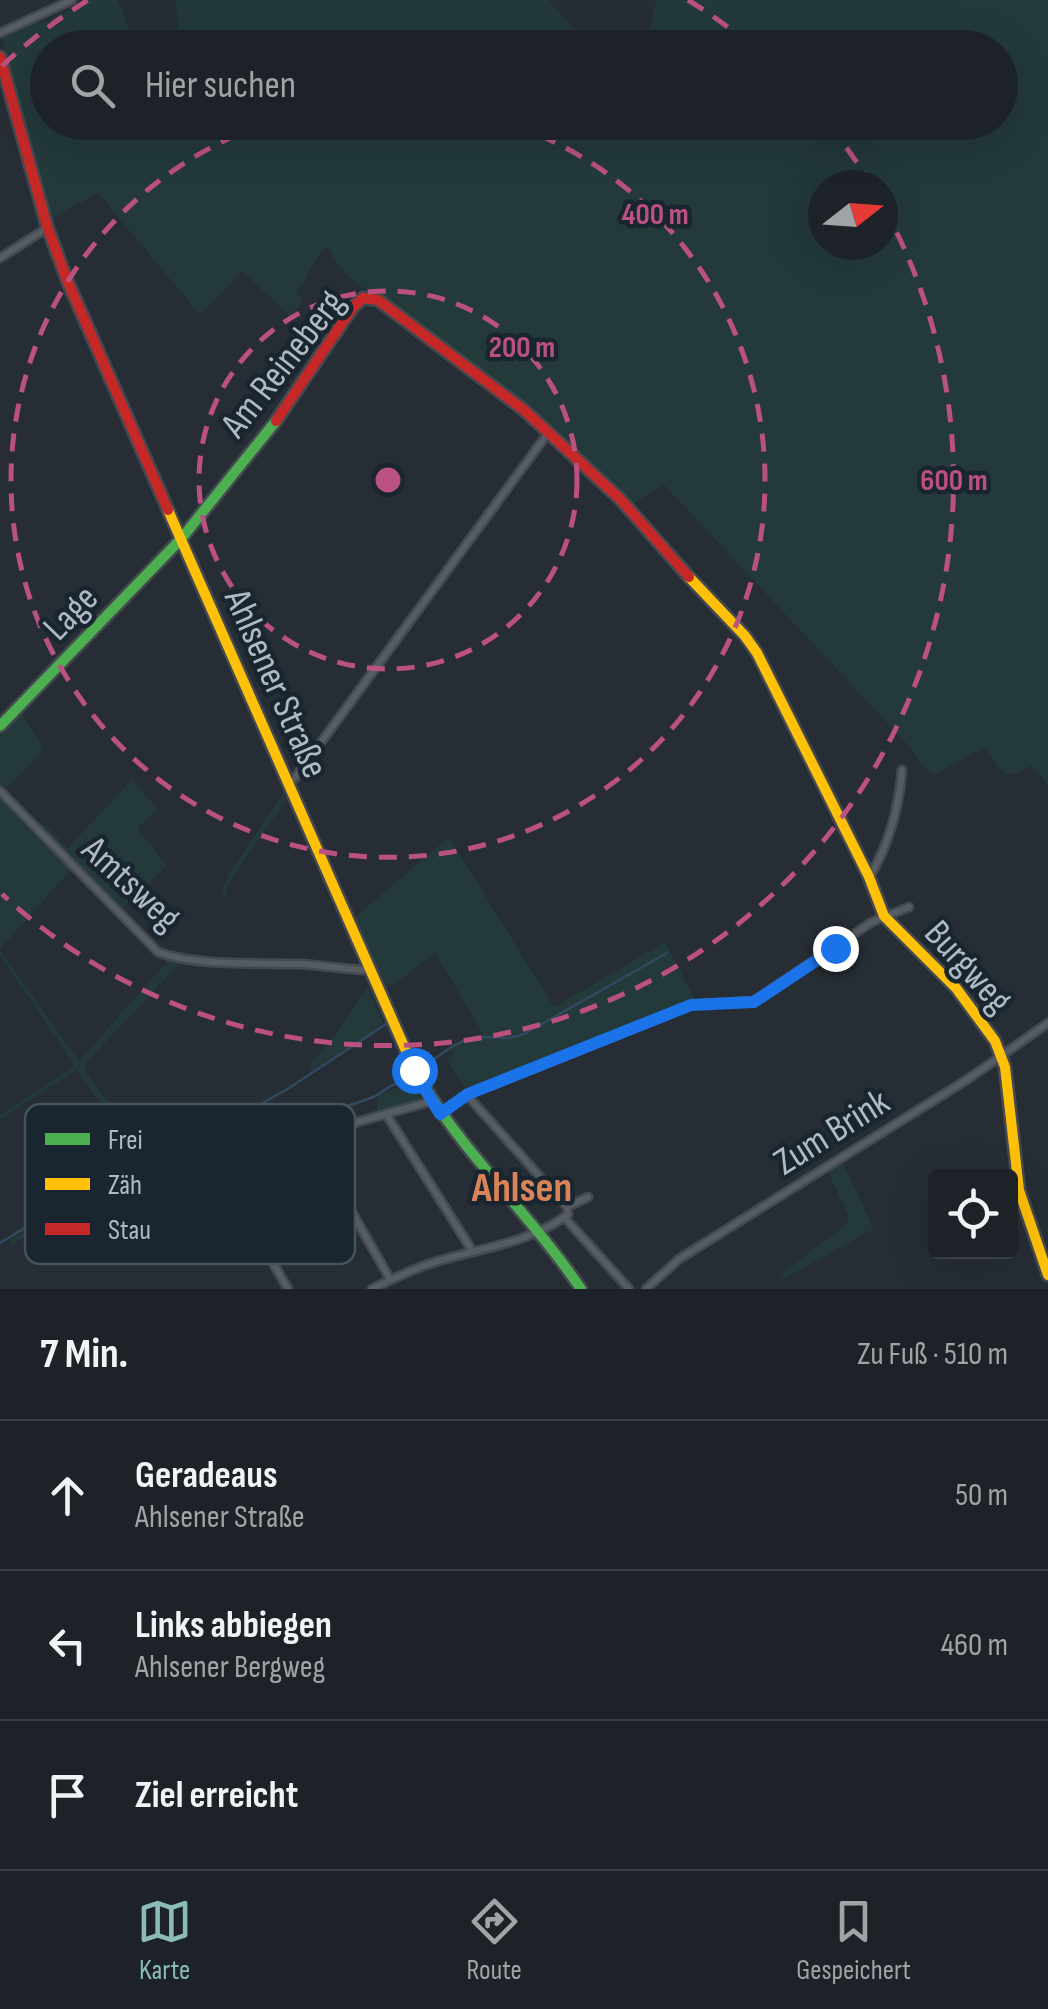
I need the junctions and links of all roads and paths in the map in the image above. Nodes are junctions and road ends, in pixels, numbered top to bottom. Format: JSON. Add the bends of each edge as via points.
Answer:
{"nodes":[{"id":1,"x":72,"y":0,"type":"edge"},
{"id":2,"x":0,"y":33,"type":"edge"},
{"id":3,"x":0,"y":57,"type":"edge"},
{"id":4,"x":48,"y":228,"type":"junction"},
{"id":5,"x":0,"y":258,"type":"edge"},
{"id":6,"x":548,"y":432,"type":"junction"},
{"id":7,"x":628,"y":510,"type":"joint"},
{"id":8,"x":181,"y":539,"type":"junction"},
{"id":9,"x":0,"y":726,"type":"edge"},
{"id":10,"x":902,"y":770,"type":"dead end"},
{"id":11,"x":289,"y":786,"type":"junction"},
{"id":12,"x":0,"y":791,"type":"edge"},
{"id":13,"x":869,"y":877,"type":"junction"},
{"id":14,"x":909,"y":907,"type":"dead end"},
{"id":15,"x":884,"y":916,"type":"junction"},
{"id":16,"x":370,"y":970,"type":"junction"},
{"id":17,"x":1048,"y":1023,"type":"edge"},
{"id":18,"x":1002,"y":1056,"type":"junction"},
{"id":19,"x":468,"y":1094,"type":"junction"},
{"id":20,"x":432,"y":1102,"type":"junction"},
{"id":21,"x":386,"y":1114,"type":"junction"},
{"id":22,"x":440,"y":1114,"type":"junction"},
{"id":23,"x":355,"y":1123,"type":"edge"},
{"id":24,"x":588,"y":1197,"type":"dead end"},
{"id":25,"x":568,"y":1207,"type":"junction"},
{"id":26,"x":564,"y":1217,"type":"junction"},
{"id":27,"x":355,"y":1218,"type":"edge"},
{"id":28,"x":538,"y":1231,"type":"junction"},
{"id":29,"x":473,"y":1252,"type":"junction"},
{"id":30,"x":274,"y":1264,"type":"edge"},
{"id":31,"x":1048,"y":1275,"type":"edge"},
{"id":32,"x":390,"y":1280,"type":"junction"},
{"id":33,"x":288,"y":1289,"type":"edge"},
{"id":34,"x":372,"y":1289,"type":"edge"},
{"id":35,"x":581,"y":1289,"type":"edge"},
{"id":36,"x":629,"y":1289,"type":"edge"},
{"id":37,"x":646,"y":1289,"type":"edge"}],
"edges":[{"from":1,"to":2,"type":"street"},
{"from":3,"to":4,"type":"street","name":"Ahlsener Straße"},
{"from":4,"to":5,"type":"street"},
{"from":4,"to":8,"type":"street","name":"Ahlsener Straße"},
{"from":6,"to":7,"type":"street","name":"Am Reineberg"},
{"from":6,"to":8,"type":"street","name":"Am Reineberg","via":[[378,300],[364,298]]},
{"from":6,"to":11,"type":"street"},
{"from":7,"to":13,"type":"street","name":"Burgweg","via":[[757,653]]},
{"from":8,"to":9,"type":"street","name":"Lage"},
{"from":8,"to":11,"type":"street","name":"Ahlsener Straße"},
{"from":10,"to":13,"type":"street","via":[[899,803]]},
{"from":11,"to":16,"type":"street","name":"Ahlsener Straße"},
{"from":12,"to":16,"type":"street","name":"Amtsweg","via":[[158,952]]},
{"from":13,"to":15,"type":"street","name":"Burgweg"},
{"from":14,"to":15,"type":"street"},
{"from":15,"to":18,"type":"street","name":"Burgweg","via":[[956,988]]},
{"from":15,"to":19,"type":"street","via":[[754,1002],[691,1005]]},
{"from":16,"to":20,"type":"street","name":"Ahlsener Straße"},
{"from":17,"to":18,"type":"street","name":"Zum Brink"},
{"from":18,"to":31,"type":"street","name":"Burgweg","via":[[1019,1190]]},
{"from":18,"to":37,"type":"street","name":"Zum Brink","via":[[679,1259]]},
{"from":19,"to":22,"type":"street"},
{"from":19,"to":25,"type":"street"},
{"from":20,"to":21,"type":"street"},
{"from":20,"to":22,"type":"street","name":"Ahlsener Straße"},
{"from":21,"to":23,"type":"street"},
{"from":21,"to":29,"type":"street"},
{"from":22,"to":28,"type":"street","name":"Ahlsener Straße"},
{"from":24,"to":25,"type":"street"},
{"from":25,"to":26,"type":"street"},
{"from":26,"to":28,"type":"street"},
{"from":26,"to":36,"type":"street"},
{"from":27,"to":32,"type":"street"},
{"from":28,"to":29,"type":"street"},
{"from":28,"to":35,"type":"street","name":"Ahlsener Straße"},
{"from":29,"to":32,"type":"street"},
{"from":30,"to":33,"type":"street"},
{"from":32,"to":34,"type":"street"}]}
